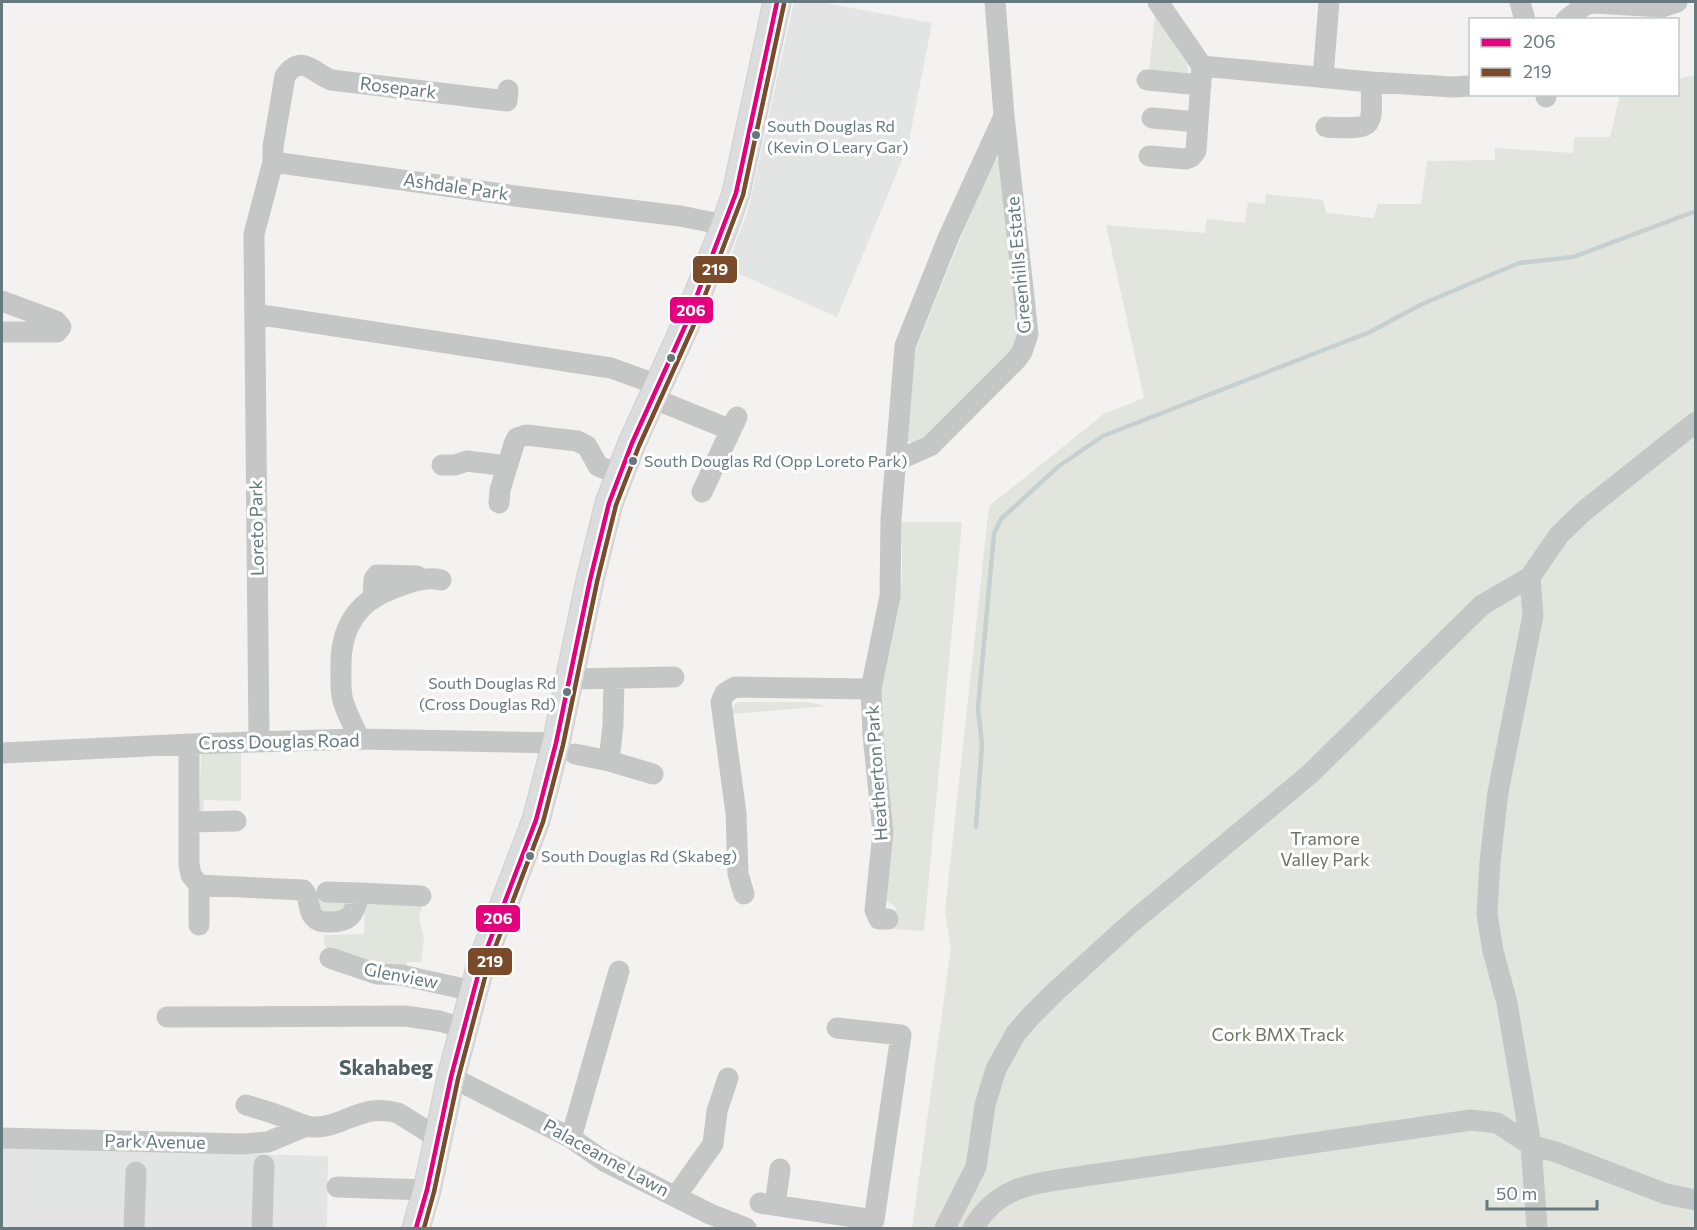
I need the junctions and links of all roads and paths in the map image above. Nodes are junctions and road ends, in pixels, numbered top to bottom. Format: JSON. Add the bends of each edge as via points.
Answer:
{"nodes":[{"id":1,"x":777,"y":2,"type":"edge"},
{"id":2,"x":995,"y":2,"type":"edge"},
{"id":3,"x":1158,"y":2,"type":"edge"},
{"id":4,"x":1329,"y":2,"type":"edge"},
{"id":5,"x":1520,"y":2,"type":"edge"},
{"id":6,"x":1677,"y":2,"type":"edge"},
{"id":7,"x":1524,"y":18,"type":"edge"},
{"id":8,"x":1569,"y":18,"type":"edge"},
{"id":9,"x":1202,"y":75,"type":"junction"},
{"id":10,"x":1323,"y":77,"type":"junction"},
{"id":11,"x":1147,"y":80,"type":"dead end"},
{"id":12,"x":1371,"y":82,"type":"junction"},
{"id":13,"x":1469,"y":86,"type":"edge"},
{"id":14,"x":508,"y":90,"type":"dead end"},
{"id":15,"x":1004,"y":116,"type":"junction"},
{"id":16,"x":1152,"y":118,"type":"dead end"},
{"id":17,"x":1198,"y":122,"type":"junction"},
{"id":18,"x":1326,"y":127,"type":"dead end"},
{"id":19,"x":1149,"y":156,"type":"dead end"},
{"id":20,"x":273,"y":162,"type":"junction"},
{"id":21,"x":725,"y":225,"type":"junction"},
{"id":22,"x":2,"y":301,"type":"edge"},
{"id":23,"x":255,"y":314,"type":"junction"},
{"id":24,"x":2,"y":332,"type":"edge"},
{"id":25,"x":655,"y":391,"type":"junction"},
{"id":26,"x":1695,"y":422,"type":"edge"},
{"id":27,"x":896,"y":461,"type":"junction"},
{"id":28,"x":442,"y":465,"type":"dead end"},
{"id":29,"x":507,"y":466,"type":"junction"},
{"id":30,"x":620,"y":475,"type":"junction"},
{"id":31,"x":702,"y":492,"type":"dead end"},
{"id":32,"x":499,"y":503,"type":"dead end"},
{"id":33,"x":891,"y":519,"type":"joint"},
{"id":34,"x":1530,"y":577,"type":"junction"},
{"id":35,"x":436,"y":579,"type":"dead end"},
{"id":36,"x":674,"y":677,"type":"dead end"},
{"id":37,"x":614,"y":678,"type":"junction"},
{"id":38,"x":570,"y":679,"type":"junction"},
{"id":39,"x":871,"y":689,"type":"junction"},
{"id":40,"x":359,"y":739,"type":"junction"},
{"id":41,"x":259,"y":742,"type":"junction"},
{"id":42,"x":189,"y":744,"type":"junction"},
{"id":43,"x":566,"y":749,"type":"junction"},
{"id":44,"x":2,"y":753,"type":"edge"},
{"id":45,"x":609,"y":761,"type":"junction"},
{"id":46,"x":653,"y":774,"type":"dead end"},
{"id":47,"x":236,"y":821,"type":"dead end"},
{"id":48,"x":189,"y":822,"type":"junction"},
{"id":49,"x":199,"y":885,"type":"junction"},
{"id":50,"x":327,"y":892,"type":"dead end"},
{"id":51,"x":360,"y":893,"type":"junction"},
{"id":52,"x":744,"y":894,"type":"dead end"},
{"id":53,"x":421,"y":896,"type":"dead end"},
{"id":54,"x":888,"y":919,"type":"dead end"},
{"id":55,"x":199,"y":925,"type":"dead end"},
{"id":56,"x":330,"y":958,"type":"dead end"},
{"id":57,"x":619,"y":971,"type":"dead end"},
{"id":58,"x":473,"y":991,"type":"junction"},
{"id":59,"x":167,"y":1017,"type":"dead end"},
{"id":60,"x":463,"y":1028,"type":"junction"},
{"id":61,"x":837,"y":1028,"type":"dead end"},
{"id":62,"x":451,"y":1077,"type":"junction"},
{"id":63,"x":728,"y":1078,"type":"dead end"},
{"id":64,"x":246,"y":1105,"type":"dead end"},
{"id":65,"x":306,"y":1126,"type":"junction"},
{"id":66,"x":2,"y":1138,"type":"edge"},
{"id":67,"x":438,"y":1138,"type":"junction"},
{"id":68,"x":571,"y":1138,"type":"junction"},
{"id":69,"x":1531,"y":1145,"type":"junction"},
{"id":70,"x":264,"y":1165,"type":"dead end"},
{"id":71,"x":780,"y":1169,"type":"dead end"},
{"id":72,"x":136,"y":1172,"type":"dead end"},
{"id":73,"x":337,"y":1187,"type":"dead end"},
{"id":74,"x":427,"y":1190,"type":"junction"},
{"id":75,"x":676,"y":1196,"type":"junction"},
{"id":76,"x":1695,"y":1200,"type":"edge"},
{"id":77,"x":872,"y":1224,"type":"edge"},
{"id":78,"x":134,"y":1228,"type":"edge"},
{"id":79,"x":262,"y":1228,"type":"edge"},
{"id":80,"x":420,"y":1228,"type":"edge"},
{"id":81,"x":746,"y":1228,"type":"edge"},
{"id":82,"x":945,"y":1228,"type":"edge"},
{"id":83,"x":973,"y":1228,"type":"edge"},
{"id":84,"x":1537,"y":1228,"type":"edge"}],
"edges":[{"from":1,"to":21,"type":"main road","via":[[736,193]]},
{"from":2,"to":15,"type":"street","name":"Greenhills Estate"},
{"from":3,"to":9,"type":"street"},
{"from":4,"to":10,"type":"street"},
{"from":5,"to":7,"type":"street"},
{"from":6,"to":8,"type":"street","via":[[1662,7],[1593,3]]},
{"from":9,"to":10,"type":"street"},
{"from":9,"to":11,"type":"street"},
{"from":9,"to":17,"type":"street"},
{"from":10,"to":12,"type":"street"},
{"from":12,"to":13,"type":"street"},
{"from":12,"to":18,"type":"street","via":[[1372,117],[1368,123],[1359,128]]},
{"from":14,"to":20,"type":"street","name":"Rosepark","via":[[507,101],[495,100],[331,80],[302,65],[285,76]]},
{"from":15,"to":27,"type":"street","name":"Greenhills Estate","via":[[949,236],[905,346]]},
{"from":15,"to":27,"type":"street","name":"Greenhills Estate","via":[[1028,334],[1016,360],[930,446]]},
{"from":16,"to":17,"type":"street"},
{"from":17,"to":19,"type":"street","via":[[1196,151],[1191,157]]},
{"from":20,"to":21,"type":"street","name":"Ashdale Park"},
{"from":20,"to":23,"type":"street","name":"Loreto Park","via":[[254,234]]},
{"from":21,"to":25,"type":"main road"},
{"from":22,"to":24,"type":"street","via":[[56,321],[61,327],[57,332]]},
{"from":23,"to":25,"type":"street","via":[[611,368]]},
{"from":23,"to":41,"type":"street","name":"Loreto Park"},
{"from":25,"to":30,"type":"main road"},
{"from":25,"to":31,"type":"street","via":[[734,423]]},
{"from":26,"to":34,"type":"street","via":[[1584,511],[1559,535]]},
{"from":27,"to":33,"type":"street","name":"Greenhills Estate"},
{"from":28,"to":29,"type":"street","via":[[467,461]]},
{"from":29,"to":30,"type":"street","via":[[517,438],[526,435],[577,441],[587,446],[598,466]]},
{"from":29,"to":32,"type":"street"},
{"from":30,"to":38,"type":"main road","via":[[601,531]]},
{"from":33,"to":39,"type":"street","name":"Heatherton Park","via":[[890,596]]},
{"from":34,"to":69,"type":"street","via":[[1533,615],[1498,792],[1487,914]]},
{"from":34,"to":82,"type":"street","via":[[1482,605],[1310,774],[1131,923],[1031,1016],[1016,1033],[996,1069],[985,1105],[976,1167]]},
{"from":35,"to":40,"type":"street","via":[[394,588],[373,599],[345,631],[340,674],[343,701]]},
{"from":36,"to":37,"type":"street"},
{"from":37,"to":38,"type":"street"},
{"from":37,"to":45,"type":"street"},
{"from":38,"to":43,"type":"main road"},
{"from":39,"to":52,"type":"street","name":"Heatherton Park","via":[[735,687],[724,693],[721,702],[736,813],[738,874]]},
{"from":39,"to":54,"type":"street","name":"Heatherton Park","via":[[883,832],[875,910],[879,919]]},
{"from":40,"to":41,"type":"street","name":"Cross Douglas Road"},
{"from":40,"to":43,"type":"street","name":"Cross Douglas Road"},
{"from":41,"to":42,"type":"street","name":"Cross Douglas Road"},
{"from":42,"to":44,"type":"street","name":"Cross Douglas Road"},
{"from":42,"to":48,"type":"street"},
{"from":43,"to":45,"type":"street","name":"Cross Douglas Road"},
{"from":43,"to":58,"type":"main road"},
{"from":45,"to":46,"type":"street","name":"Cross Douglas Road"},
{"from":47,"to":48,"type":"street"},
{"from":48,"to":49,"type":"street","via":[[191,875]]},
{"from":49,"to":51,"type":"street","via":[[303,890],[311,913],[322,922],[348,919]]},
{"from":49,"to":55,"type":"street"},
{"from":50,"to":51,"type":"street"},
{"from":51,"to":53,"type":"street"},
{"from":56,"to":58,"type":"street","name":"Glenview","via":[[378,974],[401,975]]},
{"from":57,"to":68,"type":"street"},
{"from":58,"to":60,"type":"main road"},
{"from":59,"to":60,"type":"street","via":[[405,1016]]},
{"from":60,"to":62,"type":"main road"},
{"from":61,"to":77,"type":"street","via":[[901,1035]]},
{"from":62,"to":67,"type":"main road"},
{"from":62,"to":68,"type":"street","name":"Palaceanne Lawn"},
{"from":63,"to":75,"type":"street","name":"Palaceanne Lawn","via":[[717,1111],[713,1144]]},
{"from":64,"to":65,"type":"street","name":"Park Avenue"},
{"from":65,"to":66,"type":"street","name":"Park Avenue","via":[[268,1142],[243,1144]]},
{"from":65,"to":67,"type":"street","name":"Park Avenue","via":[[326,1126],[363,1112],[387,1110]]},
{"from":67,"to":74,"type":"main road"},
{"from":68,"to":75,"type":"street","name":"Palaceanne Lawn","via":[[604,1161]]},
{"from":69,"to":76,"type":"street","via":[[1666,1194]]},
{"from":69,"to":83,"type":"street","via":[[1497,1123],[1472,1120],[1028,1185],[991,1205]]},
{"from":69,"to":84,"type":"street"},
{"from":70,"to":79,"type":"street"},
{"from":71,"to":77,"type":"street","via":[[767,1204]]},
{"from":72,"to":78,"type":"street"},
{"from":73,"to":74,"type":"street"},
{"from":74,"to":80,"type":"main road"},
{"from":75,"to":81,"type":"street"}]}
